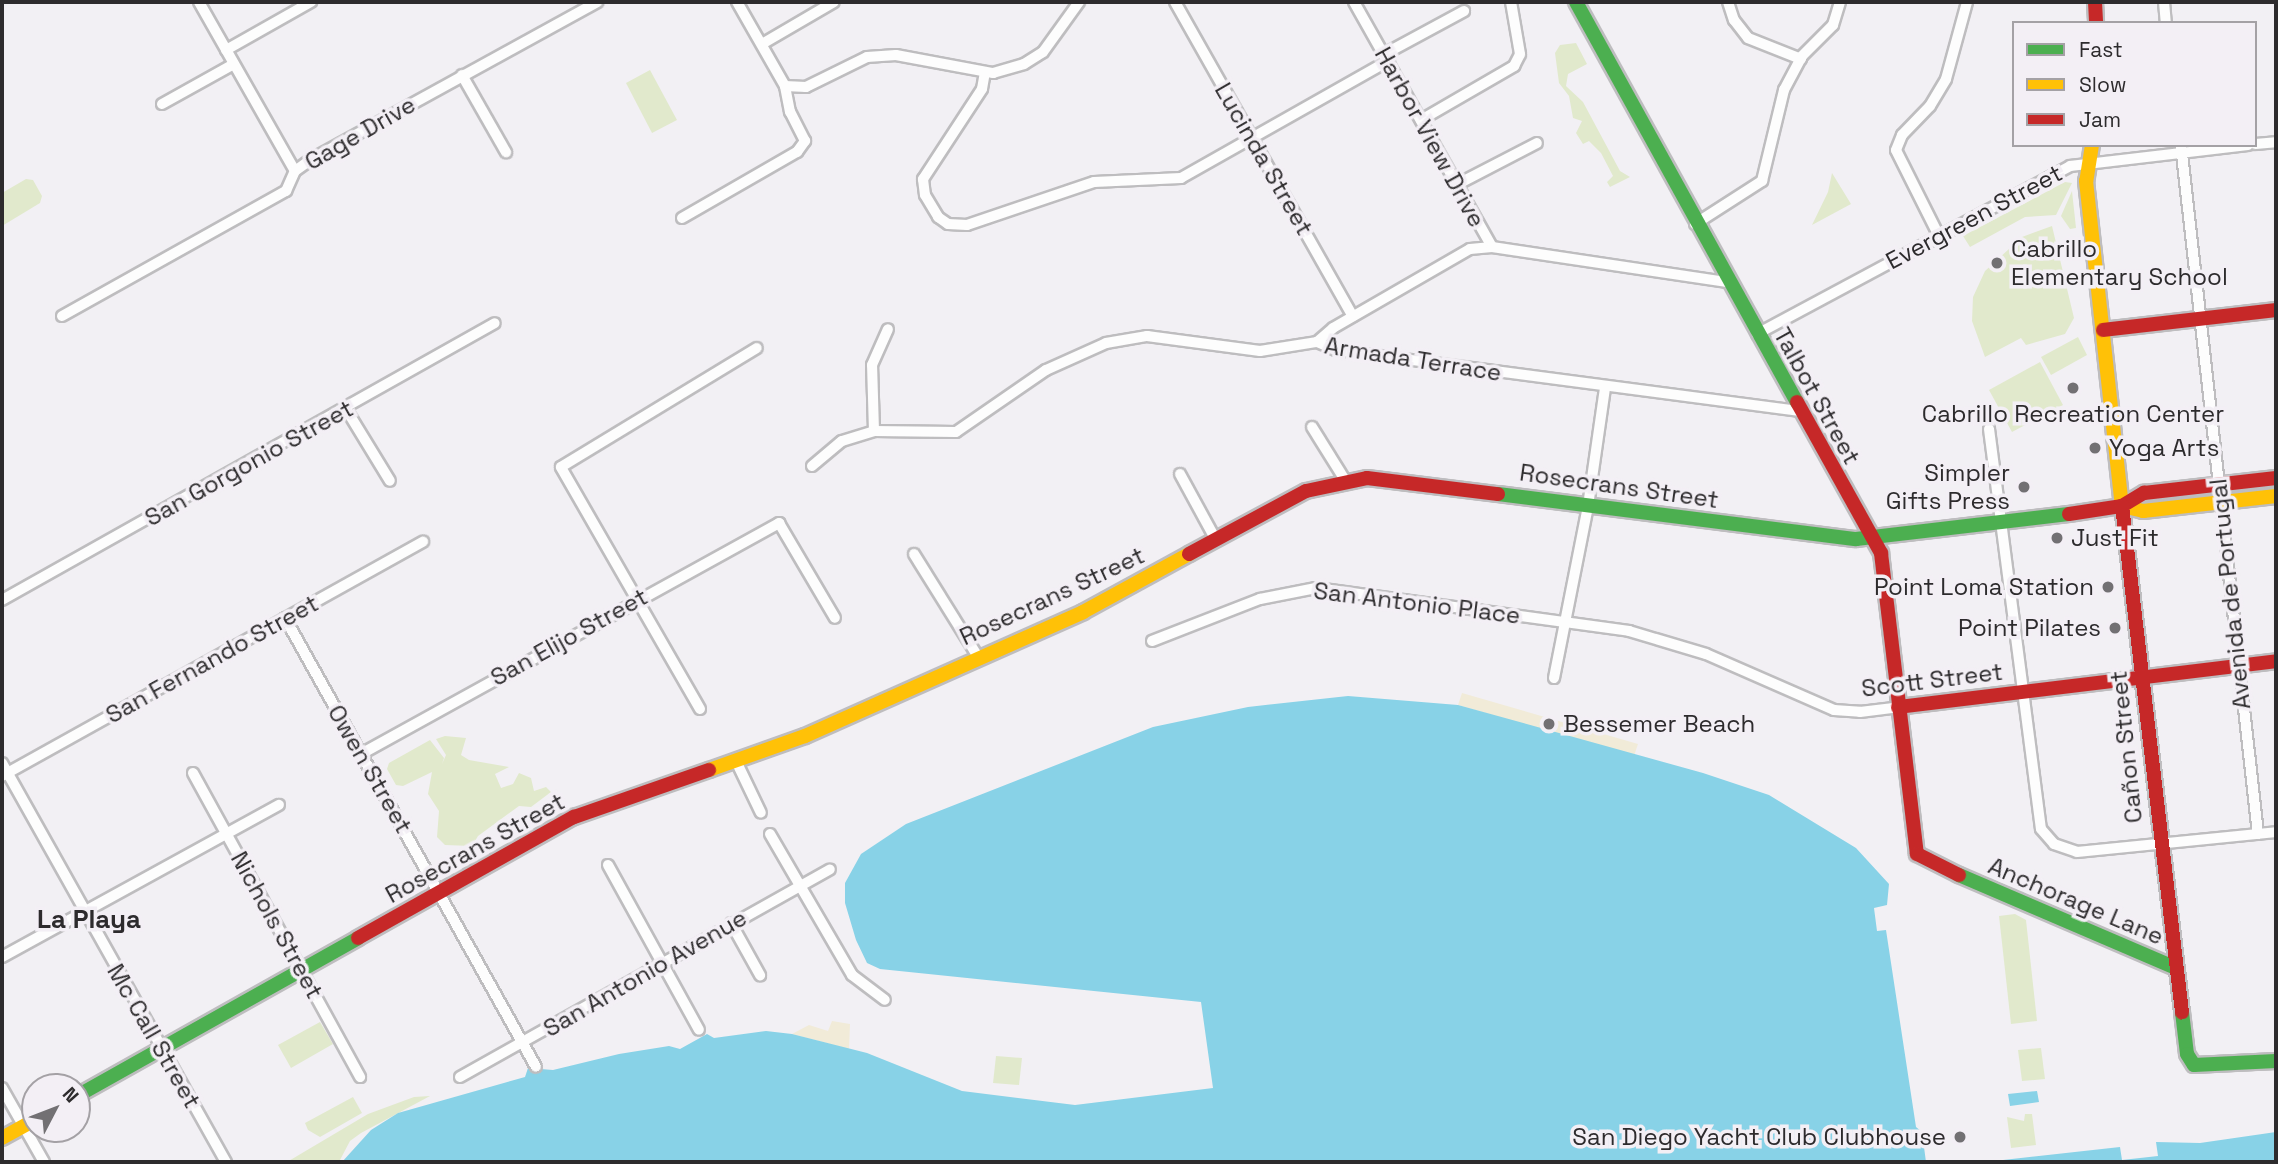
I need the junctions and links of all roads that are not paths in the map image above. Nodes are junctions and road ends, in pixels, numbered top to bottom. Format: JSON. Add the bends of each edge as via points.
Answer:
{"nodes":[{"id":1,"x":199,"y":2,"type":"edge"},
{"id":2,"x":311,"y":2,"type":"edge"},
{"id":3,"x":597,"y":2,"type":"edge"},
{"id":4,"x":737,"y":2,"type":"edge"},
{"id":5,"x":834,"y":2,"type":"edge"},
{"id":6,"x":1079,"y":2,"type":"edge"},
{"id":7,"x":1175,"y":2,"type":"edge"},
{"id":8,"x":1354,"y":2,"type":"edge"},
{"id":9,"x":1511,"y":2,"type":"edge"},
{"id":10,"x":1576,"y":2,"type":"edge"},
{"id":11,"x":1728,"y":2,"type":"edge"},
{"id":12,"x":1840,"y":2,"type":"edge"},
{"id":13,"x":1967,"y":2,"type":"edge"},
{"id":14,"x":2095,"y":2,"type":"edge"},
{"id":15,"x":2164,"y":2,"type":"edge"},
{"id":16,"x":1464,"y":11,"type":"dead end"},
{"id":17,"x":2096,"y":21,"type":"edge"},
{"id":18,"x":2166,"y":21,"type":"edge"},
{"id":19,"x":762,"y":44,"type":"junction"},
{"id":20,"x":226,"y":50,"type":"junction"},
{"id":21,"x":1801,"y":59,"type":"junction"},
{"id":22,"x":1388,"y":61,"type":"junction"},
{"id":23,"x":234,"y":64,"type":"junction"},
{"id":24,"x":985,"y":72,"type":"junction"},
{"id":25,"x":462,"y":75,"type":"junction"},
{"id":26,"x":785,"y":86,"type":"junction"},
{"id":27,"x":162,"y":104,"type":"dead end"},
{"id":28,"x":1421,"y":120,"type":"junction"},
{"id":29,"x":1252,"y":138,"type":"junction"},
{"id":30,"x":2276,"y":142,"type":"edge"},
{"id":31,"x":1537,"y":143,"type":"dead end"},
{"id":32,"x":2257,"y":144,"type":"edge"},
{"id":33,"x":2091,"y":147,"type":"edge"},
{"id":34,"x":2214,"y":147,"type":"edge"},
{"id":35,"x":2181,"y":149,"type":"edge"},
{"id":36,"x":506,"y":152,"type":"dead end"},
{"id":37,"x":2086,"y":162,"type":"junction"},
{"id":38,"x":295,"y":171,"type":"junction"},
{"id":39,"x":1456,"y":185,"type":"junction"},
{"id":40,"x":682,"y":218,"type":"dead end"},
{"id":41,"x":1695,"y":224,"type":"junction"},
{"id":42,"x":1939,"y":236,"type":"junction"},
{"id":43,"x":1492,"y":247,"type":"junction"},
{"id":44,"x":1727,"y":282,"type":"junction"},
{"id":45,"x":2276,"y":310,"type":"edge"},
{"id":46,"x":62,"y":316,"type":"dead end"},
{"id":47,"x":1353,"y":316,"type":"junction"},
{"id":48,"x":2200,"y":319,"type":"junction"},
{"id":49,"x":495,"y":323,"type":"dead end"},
{"id":50,"x":888,"y":329,"type":"dead end"},
{"id":51,"x":2103,"y":330,"type":"junction"},
{"id":52,"x":1757,"y":334,"type":"junction"},
{"id":53,"x":1317,"y":342,"type":"junction"},
{"id":54,"x":757,"y":348,"type":"dead end"},
{"id":55,"x":1605,"y":388,"type":"junction"},
{"id":56,"x":346,"y":409,"type":"junction"},
{"id":57,"x":1799,"y":411,"type":"junction"},
{"id":58,"x":1312,"y":427,"type":"dead end"},
{"id":59,"x":1989,"y":429,"type":"dead end"},
{"id":60,"x":874,"y":430,"type":"junction"},
{"id":61,"x":812,"y":466,"type":"dead end"},
{"id":62,"x":1180,"y":474,"type":"dead end"},
{"id":63,"x":2276,"y":478,"type":"edge"},
{"id":64,"x":1345,"y":480,"type":"junction"},
{"id":65,"x":390,"y":481,"type":"dead end"},
{"id":66,"x":2217,"y":485,"type":"junction"},
{"id":67,"x":2276,"y":496,"type":"edge"},
{"id":68,"x":2219,"y":503,"type":"junction"},
{"id":69,"x":1588,"y":506,"type":"junction"},
{"id":70,"x":2122,"y":506,"type":"junction"},
{"id":71,"x":2001,"y":525,"type":"junction"},
{"id":72,"x":1871,"y":539,"type":"junction"},
{"id":73,"x":1216,"y":540,"type":"junction"},
{"id":74,"x":423,"y":542,"type":"dead end"},
{"id":75,"x":914,"y":554,"type":"dead end"},
{"id":76,"x":639,"y":598,"type":"junction"},
{"id":77,"x":2,"y":600,"type":"edge"},
{"id":78,"x":285,"y":618,"type":"junction"},
{"id":79,"x":835,"y":618,"type":"dead end"},
{"id":80,"x":1566,"y":622,"type":"junction"},
{"id":81,"x":1152,"y":641,"type":"dead end"},
{"id":82,"x":978,"y":657,"type":"junction"},
{"id":83,"x":2276,"y":661,"type":"edge"},
{"id":84,"x":2237,"y":666,"type":"junction"},
{"id":85,"x":2141,"y":677,"type":"junction"},
{"id":86,"x":1554,"y":678,"type":"dead end"},
{"id":87,"x":2021,"y":692,"type":"junction"},
{"id":88,"x":1899,"y":707,"type":"junction"},
{"id":89,"x":700,"y":709,"type":"dead end"},
{"id":90,"x":361,"y":754,"type":"junction"},
{"id":91,"x":2,"y":763,"type":"edge"},
{"id":92,"x":737,"y":763,"type":"junction"},
{"id":93,"x":5,"y":774,"type":"edge"},
{"id":94,"x":193,"y":774,"type":"dead end"},
{"id":95,"x":279,"y":805,"type":"dead end"},
{"id":96,"x":761,"y":813,"type":"dead end"},
{"id":97,"x":225,"y":831,"type":"junction"},
{"id":98,"x":2276,"y":832,"type":"edge"},
{"id":99,"x":769,"y":834,"type":"dead end"},
{"id":100,"x":2258,"y":834,"type":"junction"},
{"id":101,"x":1914,"y":845,"type":"joint"},
{"id":102,"x":2160,"y":845,"type":"junction"},
{"id":103,"x":608,"y":865,"type":"dead end"},
{"id":104,"x":830,"y":869,"type":"dead end"},
{"id":105,"x":800,"y":886,"type":"junction"},
{"id":106,"x":440,"y":892,"type":"junction"},
{"id":107,"x":83,"y":911,"type":"junction"},
{"id":108,"x":731,"y":923,"type":"junction"},
{"id":109,"x":2,"y":957,"type":"edge"},
{"id":110,"x":662,"y":963,"type":"junction"},
{"id":111,"x":2176,"y":968,"type":"junction"},
{"id":112,"x":302,"y":970,"type":"junction"},
{"id":113,"x":760,"y":975,"type":"dead end"},
{"id":114,"x":885,"y":1000,"type":"dead end"},
{"id":115,"x":699,"y":1030,"type":"dead end"},
{"id":116,"x":523,"y":1043,"type":"junction"},
{"id":117,"x":161,"y":1049,"type":"junction"},
{"id":118,"x":2276,"y":1061,"type":"edge"},
{"id":119,"x":536,"y":1067,"type":"dead end"},
{"id":120,"x":360,"y":1077,"type":"dead end"},
{"id":121,"x":460,"y":1077,"type":"dead end"},
{"id":122,"x":2,"y":1088,"type":"edge"},
{"id":123,"x":91,"y":1088,"type":"edge"},
{"id":124,"x":21,"y":1113,"type":"edge"},
{"id":125,"x":21,"y":1127,"type":"edge"},
{"id":126,"x":2,"y":1138,"type":"edge"},
{"id":127,"x":37,"y":1143,"type":"edge"},
{"id":128,"x":44,"y":1162,"type":"edge"},
{"id":129,"x":226,"y":1162,"type":"edge"}],
"edges":[{"from":1,"to":20,"type":"street"},
{"from":2,"to":20,"type":"street"},
{"from":3,"to":25,"type":"street","name":"Gage Drive"},
{"from":4,"to":19,"type":"street"},
{"from":5,"to":19,"type":"street"},
{"from":6,"to":24,"type":"street","via":[[1043,52],[1024,64]]},
{"from":7,"to":29,"type":"street","name":"Lucinda Street"},
{"from":8,"to":22,"type":"street","name":"Harbor View Drive"},
{"from":9,"to":28,"type":"street","via":[[1520,54],[1514,66]]},
{"from":10,"to":41,"type":"street","name":"Talbot Street"},
{"from":11,"to":21,"type":"street","via":[[1748,38]]},
{"from":12,"to":21,"type":"street","via":[[1830,29]]},
{"from":13,"to":42,"type":"street","via":[[1946,79],[1930,106],[1902,135],[1896,150]]},
{"from":14,"to":17,"type":"street"},
{"from":15,"to":18,"type":"street"},
{"from":16,"to":22,"type":"street","via":[[1392,50]]},
{"from":19,"to":26,"type":"street"},
{"from":20,"to":23,"type":"street"},
{"from":21,"to":41,"type":"street","via":[[1777,110],[1766,175],[1750,192]]},
{"from":22,"to":28,"type":"street","name":"Harbor View Drive"},
{"from":22,"to":29,"type":"street"},
{"from":23,"to":27,"type":"street"},
{"from":23,"to":38,"type":"street"},
{"from":24,"to":26,"type":"street","via":[[896,55],[867,57],[806,87]]},
{"from":24,"to":29,"type":"street","via":[[982,89],[923,179],[925,195],[948,224],[976,222],[1094,182],[1181,178]]},
{"from":25,"to":36,"type":"street"},
{"from":25,"to":38,"type":"street","name":"Gage Drive"},
{"from":26,"to":40,"type":"street","via":[[803,145]]},
{"from":28,"to":39,"type":"street","name":"Harbor View Drive"},
{"from":29,"to":47,"type":"street","name":"Lucinda Street"},
{"from":30,"to":32,"type":"street"},
{"from":31,"to":39,"type":"street"},
{"from":33,"to":37,"type":"street"},
{"from":34,"to":35,"type":"street","name":"Evergreen Street"},
{"from":35,"to":37,"type":"street","name":"Evergreen Street"},
{"from":35,"to":48,"type":"street","name":"Avenida de Portugal"},
{"from":37,"to":42,"type":"street","name":"Evergreen Street","via":[[2060,171]]},
{"from":37,"to":51,"type":"street"},
{"from":38,"to":46,"type":"street","name":"Gage Drive","via":[[286,191]]},
{"from":39,"to":43,"type":"street","name":"Harbor View Drive"},
{"from":41,"to":44,"type":"street","name":"Talbot Street"},
{"from":42,"to":52,"type":"street","name":"Evergreen Street"},
{"from":43,"to":44,"type":"street","name":"Harbor View Drive"},
{"from":43,"to":47,"type":"street","via":[[1470,249]]},
{"from":44,"to":52,"type":"street","name":"Talbot Street"},
{"from":45,"to":48,"type":"street"},
{"from":47,"to":53,"type":"street"},
{"from":48,"to":51,"type":"street"},
{"from":48,"to":66,"type":"street","name":"Avenida de Portugal"},
{"from":49,"to":56,"type":"street","name":"San Gorgonio Street"},
{"from":50,"to":60,"type":"street","via":[[872,365]]},
{"from":51,"to":70,"type":"street","name":"Cañon Street"},
{"from":52,"to":57,"type":"street","name":"Talbot Street"},
{"from":53,"to":55,"type":"street","name":"Armada Terrace","via":[[1336,350]]},
{"from":53,"to":60,"type":"street","name":"Armada Terrace","via":[[1260,351],[1147,337],[1106,342],[1046,370],[956,432]]},
{"from":54,"to":76,"type":"street","via":[[561,467]]},
{"from":55,"to":57,"type":"street","name":"Armada Terrace"},
{"from":55,"to":69,"type":"street"},
{"from":56,"to":65,"type":"street"},
{"from":56,"to":77,"type":"street","name":"San Gorgonio Street"},
{"from":57,"to":72,"type":"street","name":"Talbot Street"},
{"from":58,"to":64,"type":"street"},
{"from":59,"to":71,"type":"street"},
{"from":60,"to":61,"type":"street","name":"Armada Terrace","via":[[842,440]]},
{"from":62,"to":73,"type":"street"},
{"from":63,"to":66,"type":"street","name":"Rosecrans Street"},
{"from":64,"to":69,"type":"street","name":"Rosecrans Street","via":[[1406,480]]},
{"from":64,"to":73,"type":"street","name":"Rosecrans Street","via":[[1296,495]]},
{"from":66,"to":68,"type":"street","name":"Avenida de Portugal"},
{"from":66,"to":70,"type":"street","name":"Rosecrans Street","via":[[2144,493]]},
{"from":67,"to":68,"type":"street","name":"Rosecrans Street"},
{"from":68,"to":70,"type":"street","name":"Rosecrans Street","via":[[2143,510]]},
{"from":68,"to":84,"type":"street","name":"Avenida de Portugal"},
{"from":69,"to":72,"type":"street","name":"Rosecrans Street"},
{"from":69,"to":80,"type":"street"},
{"from":70,"to":71,"type":"street","name":"Rosecrans Street"},
{"from":70,"to":85,"type":"street","name":"Cañon Street"},
{"from":71,"to":72,"type":"street","name":"Rosecrans Street"},
{"from":71,"to":87,"type":"street"},
{"from":72,"to":88,"type":"street","name":"Talbot Street","via":[[1881,553]]},
{"from":73,"to":82,"type":"street","name":"Rosecrans Street","via":[[1083,612]]},
{"from":74,"to":78,"type":"street","name":"San Fernando Street"},
{"from":75,"to":82,"type":"street"},
{"from":76,"to":79,"type":"street","name":"San Elijo Street","via":[[779,523]]},
{"from":76,"to":89,"type":"street"},
{"from":76,"to":90,"type":"street","name":"San Elijo Street"},
{"from":78,"to":90,"type":"street","name":"Owen Street"},
{"from":78,"to":93,"type":"street","name":"San Fernando Street"},
{"from":80,"to":81,"type":"street","name":"San Antonio Place","via":[[1316,588],[1260,599]]},
{"from":80,"to":86,"type":"street"},
{"from":80,"to":88,"type":"street","name":"Scott Street","via":[[1675,643],[1833,710]]},
{"from":82,"to":92,"type":"street","name":"Rosecrans Street"},
{"from":83,"to":84,"type":"street","name":"Scott Street"},
{"from":84,"to":85,"type":"street","name":"Scott Street"},
{"from":84,"to":100,"type":"street","name":"Avenida de Portugal"},
{"from":85,"to":87,"type":"street","name":"Scott Street"},
{"from":85,"to":102,"type":"street","name":"Cañon Street"},
{"from":87,"to":88,"type":"street","name":"Scott Street"},
{"from":87,"to":102,"type":"street","via":[[2037,819],[2047,838],[2063,849]]},
{"from":88,"to":101,"type":"street","name":"Talbot Street"},
{"from":90,"to":106,"type":"street","name":"Owen Street"},
{"from":91,"to":93,"type":"street","name":"Mc Call Street"},
{"from":92,"to":96,"type":"street"},
{"from":92,"to":106,"type":"street","name":"Rosecrans Street","via":[[574,817]]},
{"from":93,"to":107,"type":"street","name":"Mc Call Street"},
{"from":94,"to":97,"type":"street","name":"Nichols Street"},
{"from":95,"to":97,"type":"street"},
{"from":97,"to":107,"type":"street"},
{"from":97,"to":112,"type":"street","name":"Nichols Street"},
{"from":98,"to":100,"type":"street"},
{"from":99,"to":105,"type":"street"},
{"from":100,"to":102,"type":"street"},
{"from":101,"to":111,"type":"street","name":"Anchorage Lane","via":[[1925,862]]},
{"from":102,"to":111,"type":"street","name":"Cañon Street"},
{"from":103,"to":110,"type":"street"},
{"from":104,"to":105,"type":"street","name":"San Antonio Avenue"},
{"from":105,"to":108,"type":"street","name":"San Antonio Avenue"},
{"from":105,"to":114,"type":"street","via":[[852,975]]},
{"from":106,"to":112,"type":"street","name":"Rosecrans Street"},
{"from":106,"to":116,"type":"street","name":"Owen Street"},
{"from":107,"to":109,"type":"street"},
{"from":107,"to":117,"type":"street","name":"Mc Call Street"},
{"from":108,"to":110,"type":"street","name":"San Antonio Avenue"},
{"from":108,"to":113,"type":"street"},
{"from":110,"to":115,"type":"street"},
{"from":110,"to":116,"type":"street","name":"San Antonio Avenue"},
{"from":111,"to":118,"type":"street","name":"Anchorage Lane","via":[[2191,1063],[2207,1068]]},
{"from":112,"to":117,"type":"street","name":"Rosecrans Street"},
{"from":112,"to":120,"type":"street","name":"Nichols Street"},
{"from":116,"to":119,"type":"street","name":"Owen Street"},
{"from":116,"to":121,"type":"street","name":"San Antonio Avenue"},
{"from":117,"to":123,"type":"street","name":"Rosecrans Street"},
{"from":117,"to":129,"type":"street","name":"Mc Call Street"},
{"from":122,"to":124,"type":"street"},
{"from":125,"to":126,"type":"street"},
{"from":127,"to":128,"type":"street"}]}
